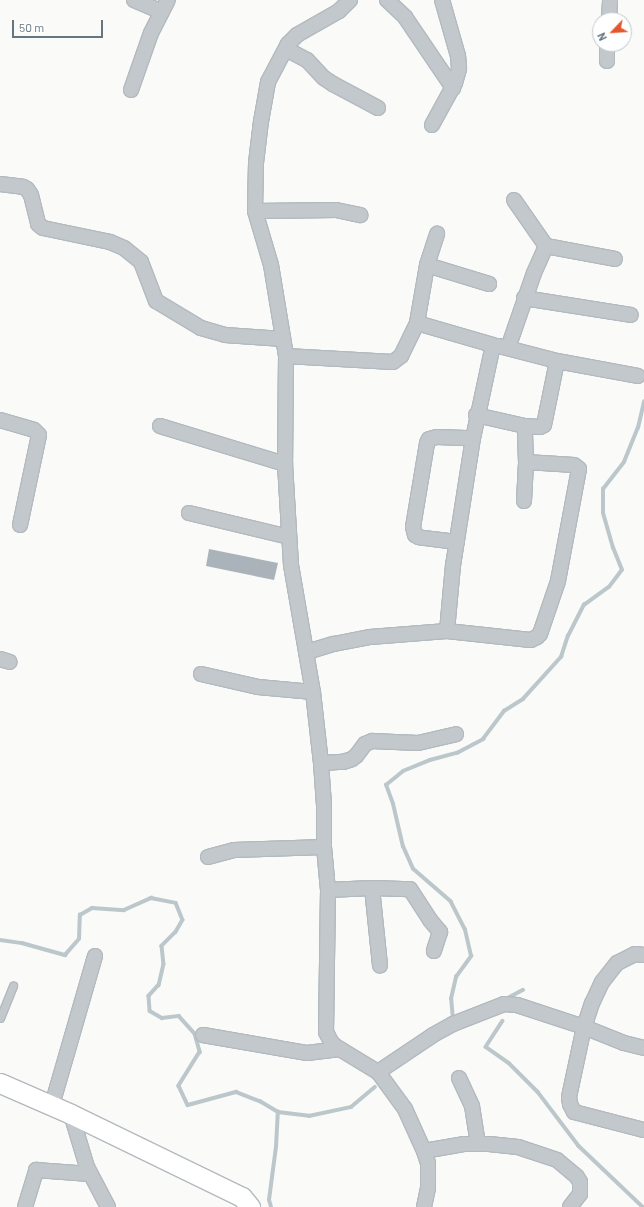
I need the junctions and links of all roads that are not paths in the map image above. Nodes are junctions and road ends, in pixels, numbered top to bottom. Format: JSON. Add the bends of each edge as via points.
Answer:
{"nodes":[{"id":1,"x":134,"y":0,"type":"edge"},
{"id":2,"x":350,"y":0,"type":"edge"},
{"id":3,"x":387,"y":0,"type":"edge"},
{"id":4,"x":442,"y":0,"type":"edge"},
{"id":5,"x":610,"y":0,"type":"edge"},
{"id":6,"x":165,"y":6,"type":"edge"},
{"id":7,"x":609,"y":12,"type":"edge"},
{"id":8,"x":286,"y":49,"type":"junction"},
{"id":9,"x":607,"y":52,"type":"edge"},
{"id":10,"x":606,"y":61,"type":"dead end"},
{"id":11,"x":453,"y":88,"type":"junction"},
{"id":12,"x":131,"y":90,"type":"dead end"},
{"id":13,"x":378,"y":108,"type":"dead end"},
{"id":14,"x":432,"y":125,"type":"dead end"},
{"id":15,"x":0,"y":184,"type":"edge"},
{"id":16,"x":514,"y":200,"type":"dead end"},
{"id":17,"x":255,"y":211,"type":"junction"},
{"id":18,"x":360,"y":215,"type":"dead end"},
{"id":19,"x":437,"y":234,"type":"dead end"},
{"id":20,"x":546,"y":246,"type":"junction"},
{"id":21,"x":615,"y":259,"type":"dead end"},
{"id":22,"x":427,"y":265,"type":"junction"},
{"id":23,"x":489,"y":284,"type":"dead end"},
{"id":24,"x":524,"y":298,"type":"junction"},
{"id":25,"x":631,"y":316,"type":"dead end"},
{"id":26,"x":417,"y":323,"type":"junction"},
{"id":27,"x":283,"y":339,"type":"junction"},
{"id":28,"x":493,"y":345,"type":"junction"},
{"id":29,"x":508,"y":348,"type":"junction"},
{"id":30,"x":286,"y":356,"type":"junction"},
{"id":31,"x":557,"y":361,"type":"junction"},
{"id":32,"x":638,"y":376,"type":"dead end"},
{"id":33,"x":476,"y":415,"type":"junction"},
{"id":34,"x":0,"y":420,"type":"edge"},
{"id":35,"x":160,"y":426,"type":"dead end"},
{"id":36,"x":526,"y":426,"type":"junction"},
{"id":37,"x":473,"y":438,"type":"junction"},
{"id":38,"x":526,"y":462,"type":"junction"},
{"id":39,"x":285,"y":464,"type":"junction"},
{"id":40,"x":524,"y":501,"type":"dead end"},
{"id":41,"x":189,"y":513,"type":"dead end"},
{"id":42,"x":20,"y":525,"type":"dead end"},
{"id":43,"x":289,"y":537,"type":"junction"},
{"id":44,"x":457,"y":542,"type":"junction"},
{"id":45,"x":448,"y":631,"type":"junction"},
{"id":46,"x":307,"y":652,"type":"junction"},
{"id":47,"x":201,"y":674,"type":"dead end"},
{"id":48,"x":313,"y":692,"type":"junction"},
{"id":49,"x":456,"y":734,"type":"dead end"},
{"id":50,"x":321,"y":763,"type":"junction"},
{"id":51,"x":324,"y":847,"type":"junction"},
{"id":52,"x":208,"y":857,"type":"dead end"},
{"id":53,"x":372,"y":888,"type":"junction"},
{"id":54,"x":328,"y":890,"type":"junction"},
{"id":55,"x":434,"y":951,"type":"dead end"},
{"id":56,"x":644,"y":955,"type":"edge"},
{"id":57,"x":94,"y":956,"type":"dead end"},
{"id":58,"x":380,"y":966,"type":"dead end"},
{"id":59,"x":13,"y":984,"type":"dead end"},
{"id":60,"x":0,"y":1018,"type":"edge"},
{"id":61,"x":584,"y":1027,"type":"junction"},
{"id":62,"x":203,"y":1035,"type":"dead end"},
{"id":63,"x":644,"y":1048,"type":"edge"},
{"id":64,"x":340,"y":1049,"type":"junction"},
{"id":65,"x":378,"y":1072,"type":"junction"},
{"id":66,"x":459,"y":1078,"type":"dead end"},
{"id":67,"x":0,"y":1083,"type":"edge"},
{"id":68,"x":52,"y":1105,"type":"junction"},
{"id":69,"x":71,"y":1114,"type":"junction"},
{"id":70,"x":644,"y":1130,"type":"edge"},
{"id":71,"x":478,"y":1144,"type":"junction"},
{"id":72,"x":424,"y":1151,"type":"junction"},
{"id":73,"x":90,"y":1174,"type":"junction"},
{"id":74,"x":25,"y":1207,"type":"edge"},
{"id":75,"x":108,"y":1207,"type":"edge"},
{"id":76,"x":250,"y":1207,"type":"edge"},
{"id":77,"x":424,"y":1207,"type":"edge"},
{"id":78,"x":570,"y":1207,"type":"edge"}],
"edges":[{"from":1,"to":6,"type":"street"},
{"from":2,"to":8,"type":"street","via":[[338,11],[303,30]]},
{"from":3,"to":11,"type":"street","via":[[405,17]]},
{"from":4,"to":11,"type":"street","via":[[458,56],[459,69]]},
{"from":5,"to":7,"type":"street"},
{"from":6,"to":12,"type":"street"},
{"from":8,"to":13,"type":"street","via":[[308,60],[333,84]]},
{"from":8,"to":17,"type":"street","via":[[268,82],[256,163]]},
{"from":9,"to":10,"type":"street"},
{"from":11,"to":14,"type":"street"},
{"from":15,"to":27,"type":"street","via":[[23,187],[27,190],[31,195],[38,224],[43,228],[110,242],[124,248],[141,262],[156,301],[201,328],[225,335]]},
{"from":16,"to":20,"type":"street"},
{"from":17,"to":18,"type":"street","via":[[336,210]]},
{"from":17,"to":27,"type":"street","via":[[271,265]]},
{"from":19,"to":22,"type":"street"},
{"from":20,"to":21,"type":"street"},
{"from":20,"to":24,"type":"street"},
{"from":22,"to":23,"type":"street"},
{"from":22,"to":26,"type":"street"},
{"from":24,"to":25,"type":"street"},
{"from":24,"to":29,"type":"street"},
{"from":26,"to":28,"type":"street"},
{"from":26,"to":30,"type":"street","via":[[401,356],[393,362]]},
{"from":27,"to":30,"type":"street"},
{"from":28,"to":29,"type":"street"},
{"from":28,"to":33,"type":"street"},
{"from":29,"to":31,"type":"street"},
{"from":30,"to":39,"type":"street"},
{"from":31,"to":32,"type":"street"},
{"from":31,"to":36,"type":"street","via":[[545,424],[540,427]]},
{"from":33,"to":36,"type":"street"},
{"from":33,"to":37,"type":"street"},
{"from":34,"to":42,"type":"street","via":[[34,430],[39,434]]},
{"from":35,"to":39,"type":"street"},
{"from":36,"to":38,"type":"street"},
{"from":37,"to":44,"type":"street"},
{"from":37,"to":44,"type":"street","via":[[429,439],[413,527],[415,535],[419,538]]},
{"from":38,"to":40,"type":"street"},
{"from":38,"to":45,"type":"street","via":[[574,465],[579,469],[558,581],[540,634],[531,640]]},
{"from":39,"to":43,"type":"street"},
{"from":41,"to":43,"type":"street"},
{"from":43,"to":46,"type":"street","via":[[291,565]]},
{"from":44,"to":45,"type":"street"},
{"from":45,"to":46,"type":"street","via":[[370,638]]},
{"from":46,"to":48,"type":"street"},
{"from":47,"to":48,"type":"street","via":[[258,687]]},
{"from":48,"to":50,"type":"street"},
{"from":49,"to":50,"type":"street","via":[[418,743],[372,741],[365,744],[352,759]]},
{"from":50,"to":51,"type":"street"},
{"from":51,"to":52,"type":"street","via":[[234,850]]},
{"from":51,"to":54,"type":"street"},
{"from":53,"to":54,"type":"street"},
{"from":53,"to":55,"type":"street","via":[[412,890],[440,932]]},
{"from":53,"to":58,"type":"street"},
{"from":54,"to":64,"type":"street","via":[[326,1032],[331,1042]]},
{"from":56,"to":61,"type":"street","via":[[635,954],[617,963],[602,982]]},
{"from":57,"to":68,"type":"street"},
{"from":59,"to":60,"type":"lane"},
{"from":61,"to":63,"type":"street"},
{"from":61,"to":65,"type":"street","via":[[517,1005],[504,1004],[453,1024]]},
{"from":61,"to":70,"type":"street","via":[[569,1097],[571,1108],[574,1112]]},
{"from":62,"to":64,"type":"street","via":[[307,1053]]},
{"from":64,"to":65,"type":"street"},
{"from":65,"to":72,"type":"street","via":[[404,1109]]},
{"from":66,"to":71,"type":"street","via":[[472,1106]]},
{"from":67,"to":68,"type":"main road"},
{"from":68,"to":69,"type":"main road"},
{"from":69,"to":73,"type":"street"},
{"from":69,"to":76,"type":"main road","via":[[242,1197]]},
{"from":71,"to":72,"type":"street"},
{"from":71,"to":78,"type":"street","via":[[518,1147],[557,1160],[578,1177],[580,1182],[580,1194]]},
{"from":72,"to":77,"type":"street","via":[[428,1163],[428,1188]]},
{"from":73,"to":74,"type":"street","via":[[36,1170]]},
{"from":73,"to":75,"type":"street"}]}
